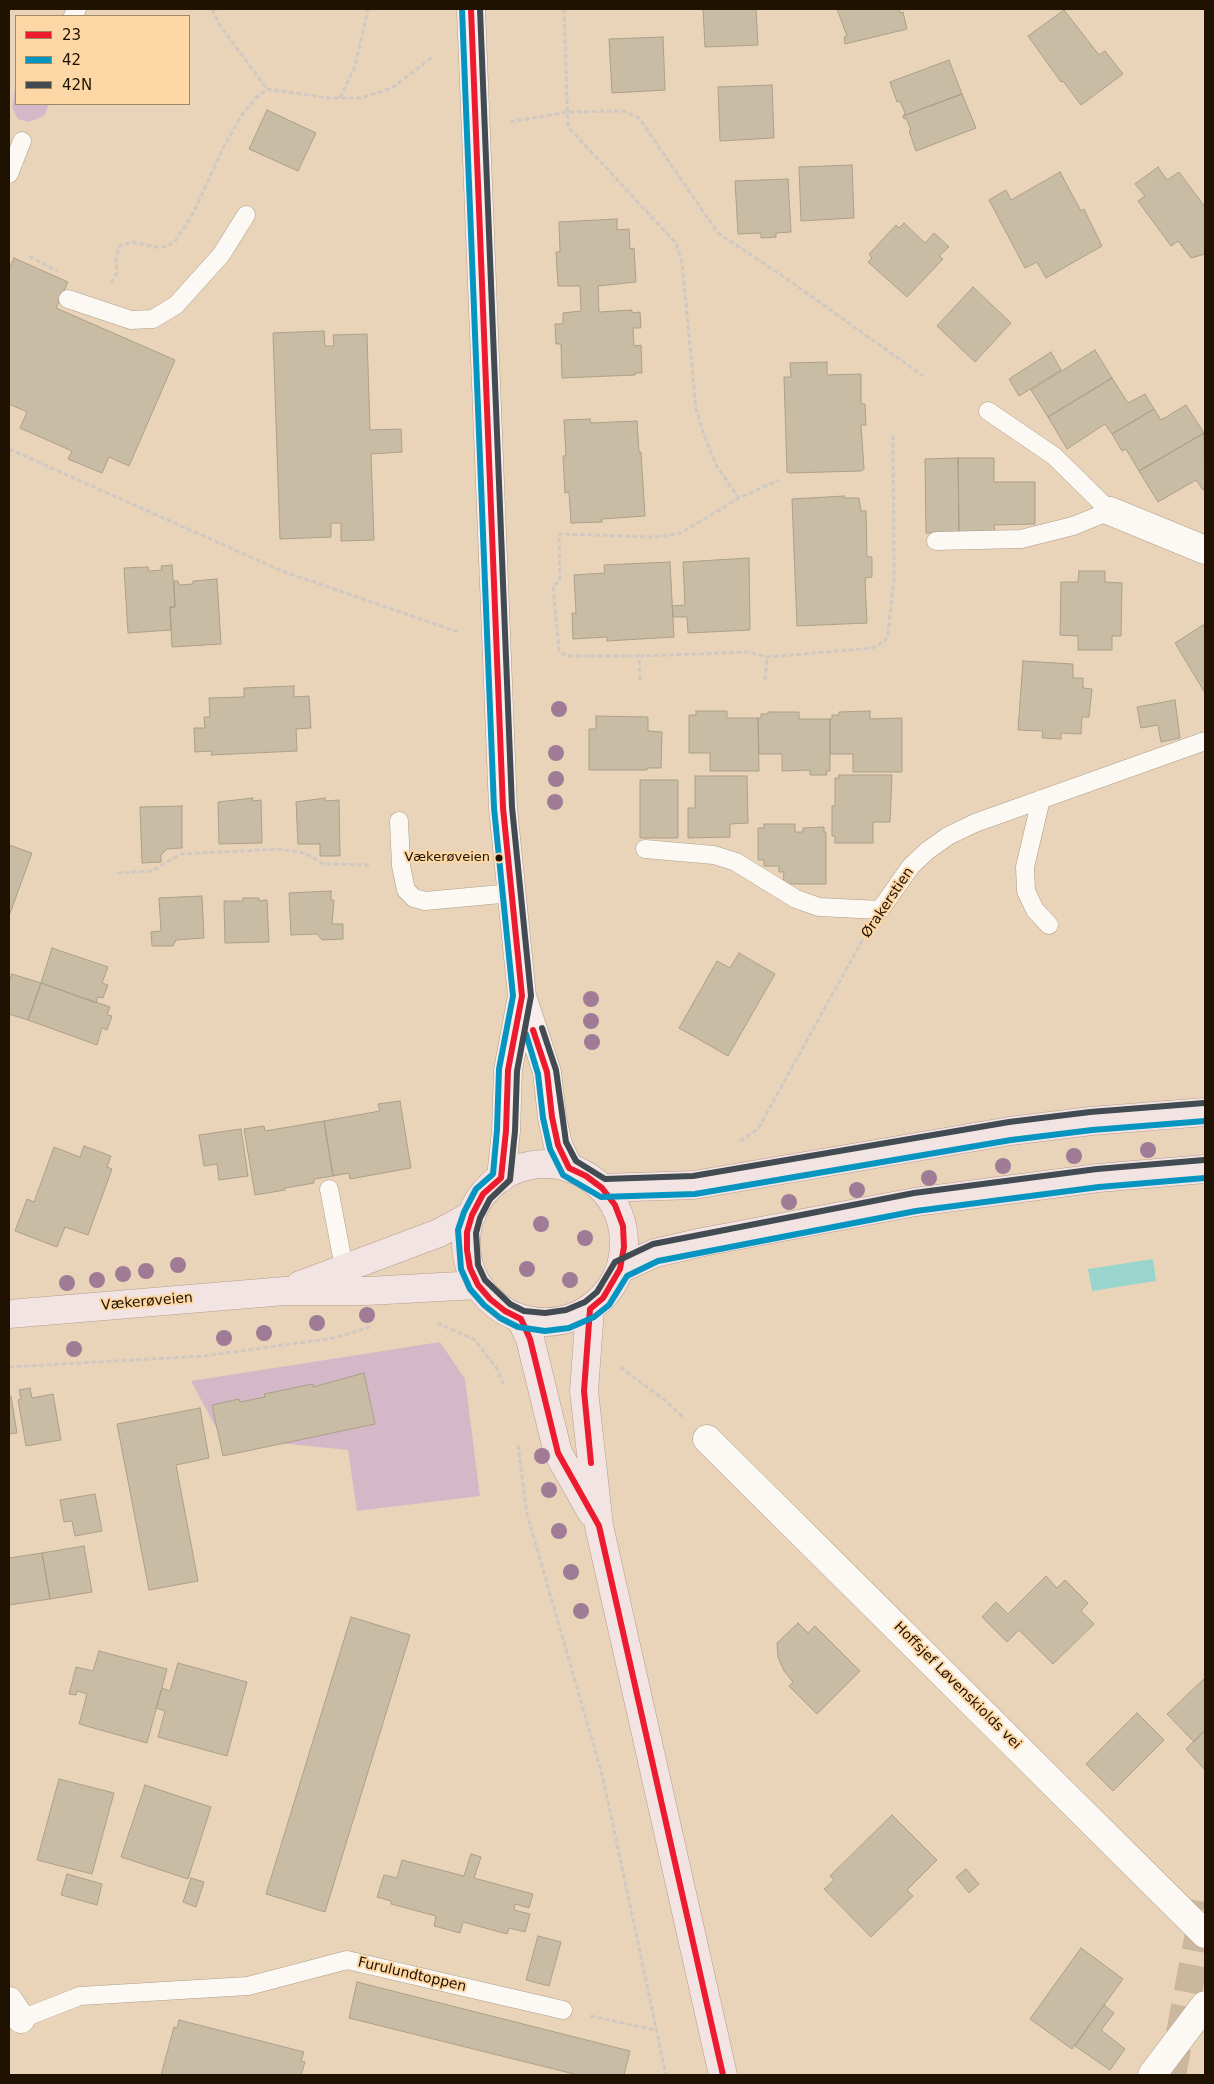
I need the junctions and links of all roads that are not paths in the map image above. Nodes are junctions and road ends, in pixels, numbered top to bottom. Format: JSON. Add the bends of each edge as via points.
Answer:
{"nodes":[{"id":1,"x":471,"y":9,"type":"edge"},
{"id":2,"x":22,"y":141,"type":"dead end"},
{"id":3,"x":9,"y":174,"type":"edge"},
{"id":4,"x":246,"y":215,"type":"dead end"},
{"id":5,"x":68,"y":300,"type":"dead end"},
{"id":6,"x":988,"y":411,"type":"dead end"},
{"id":7,"x":1110,"y":511,"type":"junction"},
{"id":8,"x":936,"y":541,"type":"dead end"},
{"id":9,"x":1205,"y":550,"type":"edge"},
{"id":10,"x":1205,"y":741,"type":"edge"},
{"id":11,"x":1041,"y":799,"type":"junction"},
{"id":12,"x":399,"y":821,"type":"dead end"},
{"id":13,"x":645,"y":849,"type":"dead end"},
{"id":14,"x":512,"y":893,"type":"junction"},
{"id":15,"x":1049,"y":925,"type":"dead end"},
{"id":16,"x":522,"y":996,"type":"junction"},
{"id":17,"x":1205,"y":1112,"type":"edge"},
{"id":18,"x":569,"y":1168,"type":"junction"},
{"id":19,"x":1205,"y":1169,"type":"edge"},
{"id":20,"x":501,"y":1178,"type":"junction"},
{"id":21,"x":602,"y":1188,"type":"junction"},
{"id":22,"x":329,"y":1189,"type":"dead end"},
{"id":23,"x":472,"y":1215,"type":"junction"},
{"id":24,"x":620,"y":1269,"type":"junction"},
{"id":25,"x":346,"y":1279,"type":"junction"},
{"id":26,"x":478,"y":1285,"type":"junction"},
{"id":27,"x":590,"y":1309,"type":"junction"},
{"id":28,"x":9,"y":1314,"type":"edge"},
{"id":29,"x":522,"y":1319,"type":"junction"},
{"id":30,"x":707,"y":1439,"type":"road end"},
{"id":31,"x":599,"y":1526,"type":"junction"},
{"id":32,"x":1205,"y":1934,"type":"edge"},
{"id":33,"x":1205,"y":2005,"type":"edge"},
{"id":34,"x":15,"y":2010,"type":"edge"},
{"id":35,"x":563,"y":2010,"type":"road end"},
{"id":36,"x":723,"y":2075,"type":"edge"},
{"id":37,"x":1152,"y":2075,"type":"edge"}],
"edges":[{"from":1,"to":14,"type":"main road","via":[[500,751]]},
{"from":2,"to":3,"type":"lane"},
{"from":4,"to":5,"type":"lane","via":[[221,256],[176,305],[153,319],[131,320]]},
{"from":6,"to":7,"type":"lane","via":[[1054,456]]},
{"from":7,"to":8,"type":"lane","via":[[1073,526],[1021,539]]},
{"from":7,"to":9,"type":"street"},
{"from":10,"to":11,"type":"lane","name":"Ørakerstien"},
{"from":11,"to":13,"type":"lane","name":"Ørakerstien","via":[[976,823],[934,846],[911,866],[880,910],[819,906],[796,899],[736,862],[714,855]]},
{"from":11,"to":15,"type":"lane","via":[[1025,867],[1026,891],[1035,910]]},
{"from":12,"to":14,"type":"lane","via":[[401,866],[406,890],[414,898],[425,901]]},
{"from":14,"to":16,"type":"main road"},
{"from":16,"to":18,"type":"main road","via":[[547,1072],[558,1145]]},
{"from":16,"to":20,"type":"main road","via":[[508,1070]]},
{"from":17,"to":21,"type":"main road","via":[[1010,1131],[694,1185]]},
{"from":18,"to":20,"type":"main road","via":[[534,1165]]},
{"from":18,"to":21,"type":"main road"},
{"from":19,"to":24,"type":"main road","via":[[1098,1178],[915,1202],[704,1242],[655,1254]]},
{"from":20,"to":23,"type":"main road","via":[[483,1194]]},
{"from":21,"to":24,"type":"main road","via":[[623,1226]]},
{"from":22,"to":25,"type":"lane"},
{"from":23,"to":25,"type":"main road","name":"Vækerøveien"},
{"from":23,"to":26,"type":"main road","via":[[467,1232],[467,1250],[470,1268]]},
{"from":24,"to":27,"type":"main road","via":[[613,1284]]},
{"from":25,"to":26,"type":"main road","name":"Vækerøveien"},
{"from":25,"to":28,"type":"main road","name":"Vækerøveien","via":[[286,1291]]},
{"from":26,"to":29,"type":"main road","via":[[505,1311]]},
{"from":27,"to":29,"type":"main road","via":[[568,1319],[545,1322]]},
{"from":27,"to":31,"type":"main road","via":[[584,1391]]},
{"from":29,"to":31,"type":"main road","via":[[530,1339],[558,1453]]},
{"from":30,"to":32,"type":"street","name":"Hoffsjef Løvenskiolds vei"},
{"from":31,"to":36,"type":"main road"},
{"from":33,"to":37,"type":"street"},
{"from":34,"to":35,"type":"lane","name":"Furulundtoppen","via":[[83,1995],[248,1986],[347,1960]]}]}
